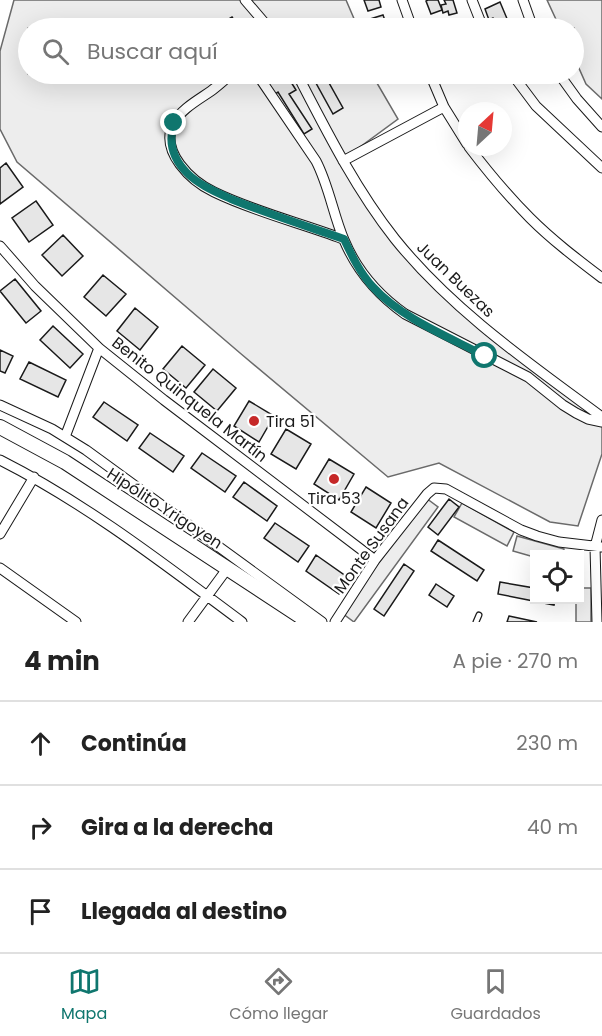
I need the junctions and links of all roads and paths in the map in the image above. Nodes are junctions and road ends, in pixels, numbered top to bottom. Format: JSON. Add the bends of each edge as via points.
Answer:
{"nodes":[{"id":1,"x":245,"y":0,"type":"edge"},
{"id":2,"x":402,"y":0,"type":"edge"},
{"id":3,"x":472,"y":0,"type":"edge"},
{"id":4,"x":523,"y":0,"type":"edge"},
{"id":5,"x":260,"y":18,"type":"edge"},
{"id":6,"x":408,"y":18,"type":"edge"},
{"id":7,"x":479,"y":18,"type":"edge"},
{"id":8,"x":529,"y":18,"type":"edge"},
{"id":9,"x":220,"y":84,"type":"edge"},
{"id":10,"x":264,"y":84,"type":"edge"},
{"id":11,"x":302,"y":84,"type":"edge"},
{"id":12,"x":434,"y":84,"type":"edge"},
{"id":13,"x":520,"y":84,"type":"edge"},
{"id":14,"x":566,"y":84,"type":"edge"},
{"id":15,"x":444,"y":107,"type":"junction"},
{"id":16,"x":602,"y":127,"type":"edge"},
{"id":17,"x":458,"y":129,"type":"edge"},
{"id":18,"x":476,"y":156,"type":"edge"},
{"id":19,"x":342,"y":161,"type":"junction"},
{"id":20,"x":602,"y":168,"type":"edge"},
{"id":21,"x":344,"y":239,"type":"junction"},
{"id":22,"x":0,"y":246,"type":"edge"},
{"id":23,"x":602,"y":278,"type":"edge"},
{"id":24,"x":99,"y":348,"type":"junction"},
{"id":25,"x":0,"y":405,"type":"edge"},
{"id":26,"x":602,"y":417,"type":"edge"},
{"id":27,"x":602,"y":422,"type":"edge"},
{"id":28,"x":0,"y":427,"type":"edge"},
{"id":29,"x":0,"y":436,"type":"edge"},
{"id":30,"x":65,"y":437,"type":"junction"},
{"id":31,"x":0,"y":460,"type":"edge"},
{"id":32,"x":34,"y":477,"type":"junction"},
{"id":33,"x":602,"y":520,"type":"edge"},
{"id":34,"x":0,"y":534,"type":"edge"},
{"id":35,"x":598,"y":547,"type":"edge"},
{"id":36,"x":375,"y":560,"type":"junction"},
{"id":37,"x":0,"y":568,"type":"edge"},
{"id":38,"x":225,"y":572,"type":"junction"},
{"id":39,"x":207,"y":596,"type":"junction"},
{"id":40,"x":478,"y":615,"type":"dead end"},
{"id":41,"x":76,"y":622,"type":"edge"},
{"id":42,"x":188,"y":622,"type":"edge"},
{"id":43,"x":242,"y":622,"type":"edge"},
{"id":44,"x":295,"y":622,"type":"edge"},
{"id":45,"x":309,"y":622,"type":"edge"},
{"id":46,"x":322,"y":622,"type":"edge"},
{"id":47,"x":335,"y":622,"type":"edge"},
{"id":48,"x":476,"y":622,"type":"edge"},
{"id":49,"x":597,"y":622,"type":"edge"}],
"edges":[{"from":1,"to":5,"type":"street"},
{"from":2,"to":6,"type":"street"},
{"from":3,"to":7,"type":"street"},
{"from":4,"to":8,"type":"street"},
{"from":9,"to":21,"type":"street","via":[[197,99],[174,123],[170,134],[172,149],[186,173],[213,192],[256,210]]},
{"from":10,"to":21,"type":"street","via":[[322,172]]},
{"from":11,"to":19,"type":"street","name":"Juan Buezas"},
{"from":12,"to":15,"type":"street"},
{"from":13,"to":20,"type":"street","via":[[536,106]]},
{"from":14,"to":16,"type":"street"},
{"from":15,"to":17,"type":"street"},
{"from":15,"to":19,"type":"street"},
{"from":18,"to":23,"type":"street","via":[[531,219]]},
{"from":19,"to":26,"type":"street","name":"Juan Buezas","via":[[395,239],[428,276],[463,310]]},
{"from":21,"to":27,"type":"street","via":[[357,266],[388,302],[528,377],[576,413]]},
{"from":22,"to":24,"type":"street","name":"Benito Quinquela Martín"},
{"from":24,"to":30,"type":"street"},
{"from":24,"to":36,"type":"street","name":"Benito Quinquela Martín"},
{"from":25,"to":30,"type":"street"},
{"from":28,"to":38,"type":"main road","name":"Hipólito Yrigoyen","via":[[65,462]]},
{"from":29,"to":38,"type":"main road","name":"Hipólito Yrigoyen","via":[[50,461]]},
{"from":30,"to":46,"type":"street"},
{"from":31,"to":32,"type":"street"},
{"from":32,"to":34,"type":"street"},
{"from":32,"to":39,"type":"street"},
{"from":33,"to":35,"type":"street"},
{"from":35,"to":36,"type":"street","name":"Monte Susana","via":[[537,536],[446,489],[434,488]]},
{"from":35,"to":49,"type":"street"},
{"from":36,"to":47,"type":"street","name":"Monte Susana"},
{"from":37,"to":41,"type":"street"},
{"from":38,"to":39,"type":"street"},
{"from":38,"to":44,"type":"main road","name":"Hipólito Yrigoyen"},
{"from":38,"to":45,"type":"main road","name":"Hipólito Yrigoyen"},
{"from":39,"to":42,"type":"street"},
{"from":39,"to":43,"type":"street"},
{"from":40,"to":48,"type":"lane"}]}
